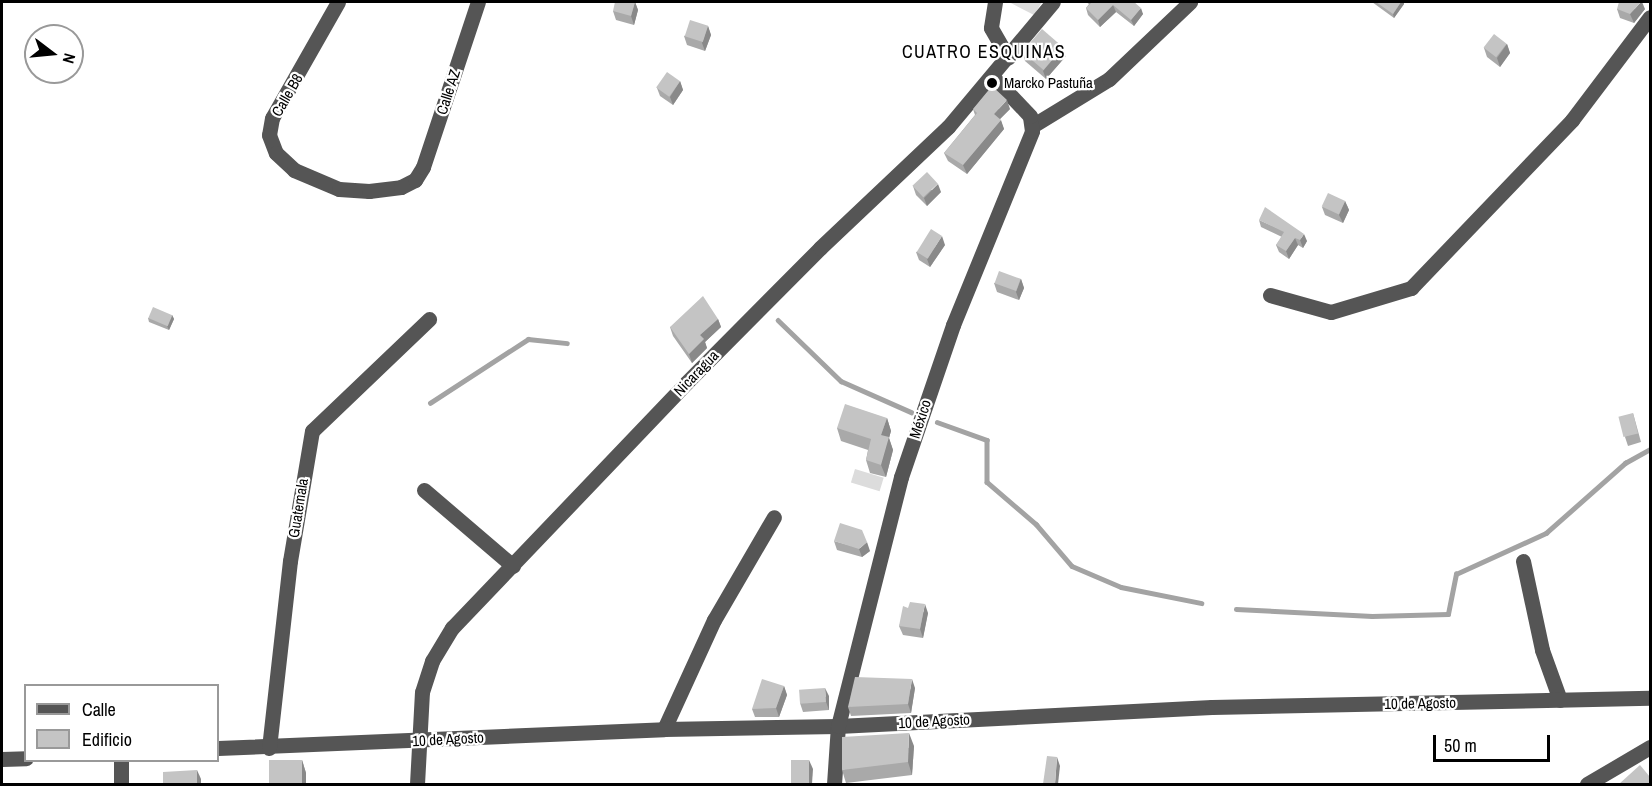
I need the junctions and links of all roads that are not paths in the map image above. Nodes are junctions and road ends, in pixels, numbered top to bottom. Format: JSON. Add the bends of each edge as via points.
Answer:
{"nodes":[{"id":1,"x":338,"y":2,"type":"edge"},
{"id":2,"x":478,"y":2,"type":"edge"},
{"id":3,"x":995,"y":2,"type":"edge"},
{"id":4,"x":1053,"y":2,"type":"edge"},
{"id":5,"x":1190,"y":2,"type":"edge"},
{"id":6,"x":1650,"y":17,"type":"edge"},
{"id":7,"x":1008,"y":57,"type":"junction"},
{"id":8,"x":993,"y":77,"type":"junction"},
{"id":9,"x":1032,"y":126,"type":"junction"},
{"id":10,"x":415,"y":180,"type":"joint"},
{"id":11,"x":1270,"y":295,"type":"dead end"},
{"id":12,"x":429,"y":319,"type":"dead end"},
{"id":13,"x":424,"y":490,"type":"dead end"},
{"id":14,"x":774,"y":517,"type":"dead end"},
{"id":15,"x":1523,"y":561,"type":"dead end"},
{"id":16,"x":513,"y":566,"type":"junction"},
{"id":17,"x":1650,"y":698,"type":"edge"},
{"id":18,"x":1560,"y":700,"type":"junction"},
{"id":19,"x":838,"y":726,"type":"junction"},
{"id":20,"x":664,"y":729,"type":"junction"},
{"id":21,"x":418,"y":740,"type":"junction"},
{"id":22,"x":1650,"y":747,"type":"edge"},
{"id":23,"x":219,"y":748,"type":"edge"},
{"id":24,"x":269,"y":748,"type":"junction"},
{"id":25,"x":24,"y":758,"type":"edge"},
{"id":26,"x":2,"y":759,"type":"edge"},
{"id":27,"x":121,"y":762,"type":"edge"},
{"id":28,"x":121,"y":784,"type":"edge"},
{"id":29,"x":417,"y":784,"type":"edge"},
{"id":30,"x":834,"y":784,"type":"edge"},
{"id":31,"x":1587,"y":784,"type":"edge"}],
"edges":[{"from":1,"to":10,"type":"street","name":"Calle B8","via":[[272,118],[269,135],[276,153],[294,170],[339,189],[369,191],[401,187]]},
{"from":2,"to":10,"type":"street","name":"Calle AZ"},
{"from":3,"to":7,"type":"street","via":[[991,28]]},
{"from":4,"to":7,"type":"street","name":"Nicaragua"},
{"from":5,"to":9,"type":"street","via":[[1109,79]]},
{"from":6,"to":11,"type":"street","via":[[1572,120],[1411,288],[1331,312]]},
{"from":7,"to":8,"type":"street","name":"Nicaragua"},
{"from":8,"to":9,"type":"street","via":[[1030,116]]},
{"from":8,"to":16,"type":"street","name":"Nicaragua","via":[[925,150],[820,248],[695,374]]},
{"from":9,"to":19,"type":"street","name":"México","via":[[926,399],[898,489]]},
{"from":12,"to":24,"type":"street","name":"Guatemala","via":[[312,431],[290,561]]},
{"from":13,"to":16,"type":"street"},
{"from":14,"to":20,"type":"street","via":[[714,620]]},
{"from":15,"to":18,"type":"street","via":[[1542,650]]},
{"from":16,"to":21,"type":"street","name":"Nicaragua","via":[[452,628],[432,661],[422,692]]},
{"from":17,"to":18,"type":"street","name":"10 de Agosto"},
{"from":18,"to":19,"type":"street","name":"10 de Agosto","via":[[1212,708]]},
{"from":19,"to":20,"type":"street","name":"10 de Agosto"},
{"from":19,"to":30,"type":"street","name":"México"},
{"from":20,"to":21,"type":"street","name":"10 de Agosto"},
{"from":21,"to":24,"type":"street","name":"10 de Agosto"},
{"from":21,"to":29,"type":"street","name":"Nicaragua"},
{"from":22,"to":31,"type":"street"},
{"from":23,"to":24,"type":"street","name":"10 de Agosto"},
{"from":25,"to":26,"type":"street"},
{"from":27,"to":28,"type":"street"}]}
